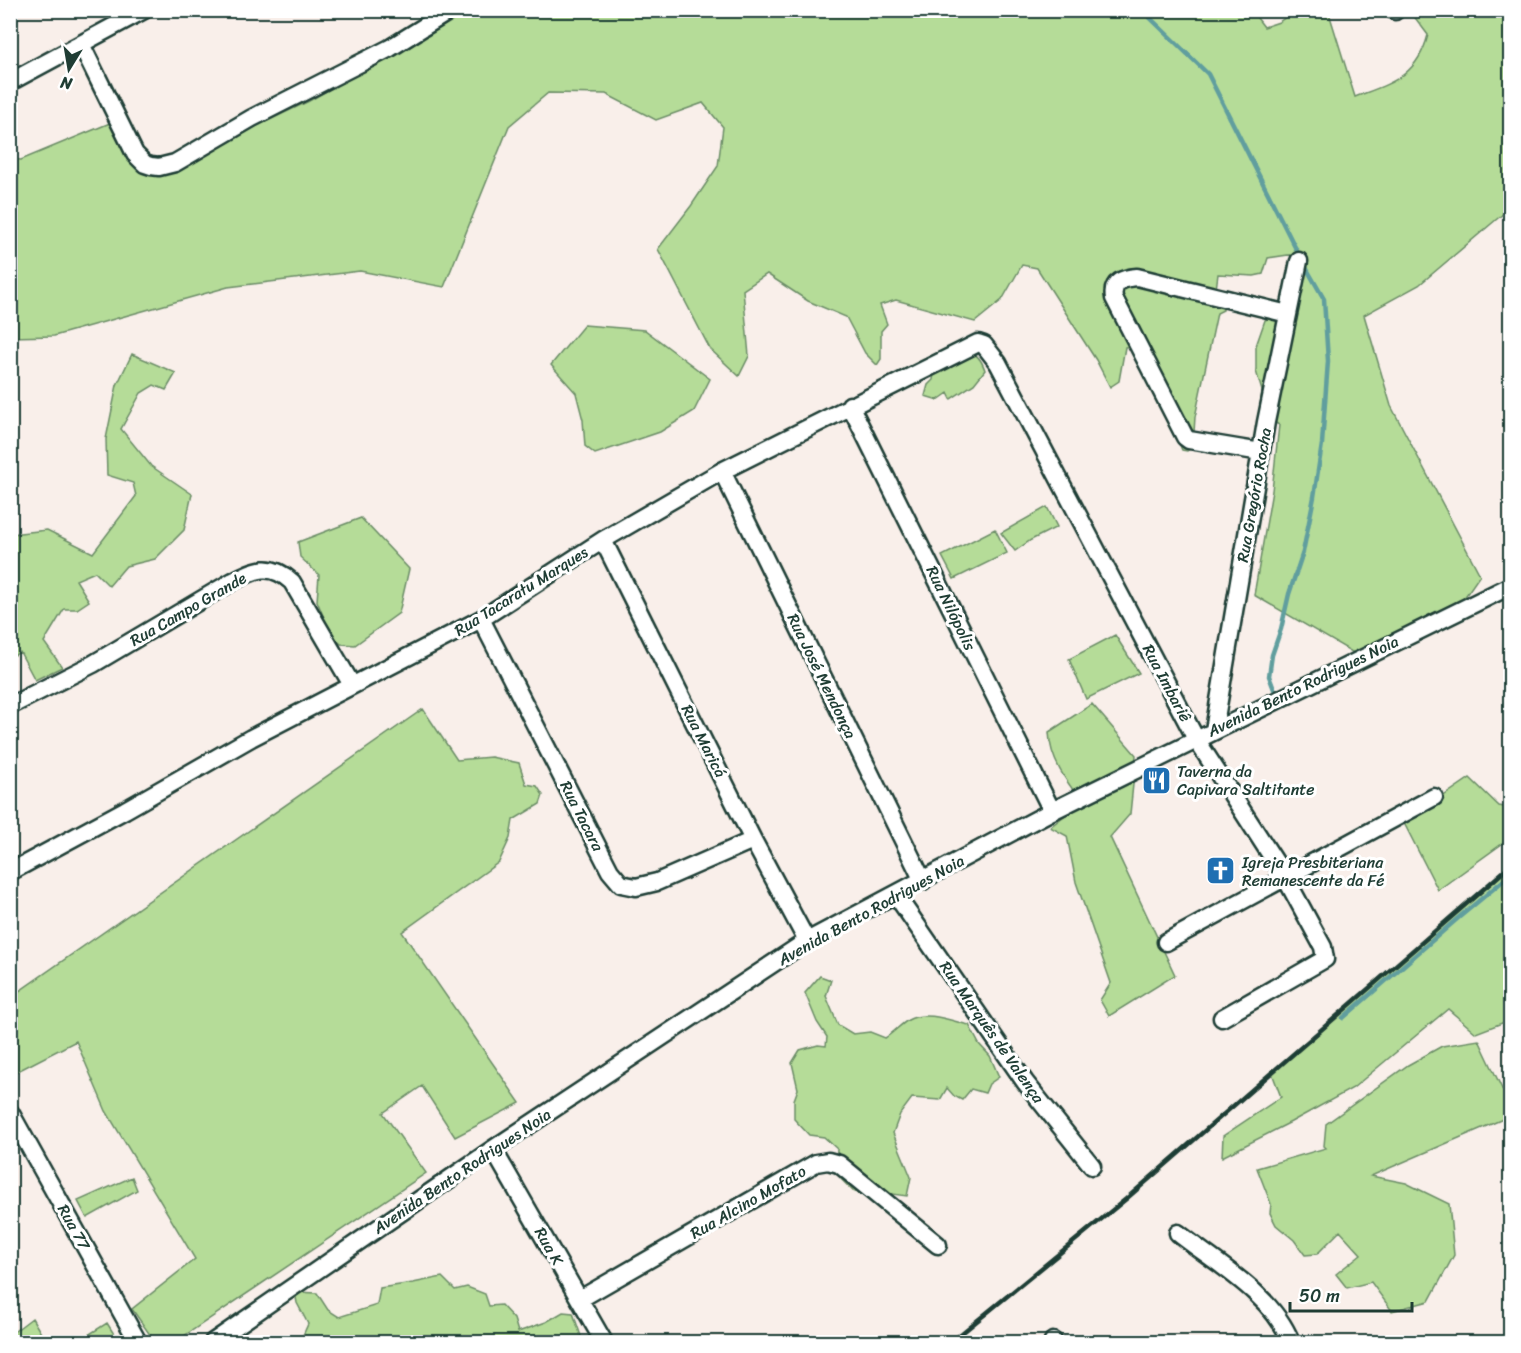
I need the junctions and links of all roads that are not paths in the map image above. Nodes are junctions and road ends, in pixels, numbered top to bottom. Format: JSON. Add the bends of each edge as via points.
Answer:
{"nodes":[{"id":1,"x":144,"y":10,"type":"edge"},
{"id":2,"x":451,"y":10,"type":"edge"},
{"id":3,"x":81,"y":44,"type":"junction"},
{"id":4,"x":10,"y":82,"type":"edge"},
{"id":5,"x":1299,"y":261,"type":"dead end"},
{"id":6,"x":1288,"y":314,"type":"junction"},
{"id":7,"x":968,"y":346,"type":"joint"},
{"id":8,"x":850,"y":405,"type":"junction"},
{"id":9,"x":1261,"y":452,"type":"junction"},
{"id":10,"x":722,"y":471,"type":"junction"},
{"id":11,"x":603,"y":540,"type":"junction"},
{"id":12,"x":1510,"y":586,"type":"edge"},
{"id":13,"x":482,"y":619,"type":"junction"},
{"id":14,"x":352,"y":685,"type":"junction"},
{"id":15,"x":10,"y":706,"type":"edge"},
{"id":16,"x":1214,"y":730,"type":"junction"},
{"id":17,"x":1196,"y":739,"type":"junction"},
{"id":18,"x":1434,"y":797,"type":"dead end"},
{"id":19,"x":1052,"y":811,"type":"junction"},
{"id":20,"x":753,"y":840,"type":"junction"},
{"id":21,"x":10,"y":872,"type":"edge"},
{"id":22,"x":1285,"y":877,"type":"junction"},
{"id":23,"x":923,"y":881,"type":"junction"},
{"id":24,"x":896,"y":895,"type":"junction"},
{"id":25,"x":807,"y":941,"type":"junction"},
{"id":26,"x":1166,"y":942,"type":"dead end"},
{"id":27,"x":1222,"y":1018,"type":"dead end"},
{"id":28,"x":10,"y":1112,"type":"edge"},
{"id":29,"x":493,"y":1149,"type":"junction"},
{"id":30,"x":1092,"y":1166,"type":"dead end"},
{"id":31,"x":1178,"y":1233,"type":"dead end"},
{"id":32,"x":938,"y":1245,"type":"dead end"},
{"id":33,"x":580,"y":1299,"type":"junction"},
{"id":34,"x":138,"y":1342,"type":"edge"},
{"id":35,"x":213,"y":1342,"type":"edge"},
{"id":36,"x":604,"y":1342,"type":"edge"},
{"id":37,"x":1291,"y":1342,"type":"edge"}],
"edges":[{"from":1,"to":3,"type":"street"},
{"from":2,"to":3,"type":"street","via":[[390,48],[252,118],[175,163],[159,167],[145,164],[135,154]]},
{"from":3,"to":4,"type":"street"},
{"from":5,"to":6,"type":"street","name":"Rua Gregório Rocha"},
{"from":6,"to":9,"type":"street","name":"Rua Gregório Rocha"},
{"from":6,"to":9,"type":"street","via":[[1137,277],[1126,278],[1114,286],[1114,298],[1185,437]]},
{"from":7,"to":8,"type":"street","name":"Rua Tacaratu Marques"},
{"from":7,"to":17,"type":"street","name":"Rua Imbariê","via":[[984,345],[998,363]]},
{"from":8,"to":10,"type":"street","name":"Rua Tacaratu Marques"},
{"from":8,"to":19,"type":"street","name":"Rua Nilópolis"},
{"from":9,"to":16,"type":"street","name":"Rua Gregório Rocha"},
{"from":10,"to":11,"type":"street","name":"Rua Tacaratu Marques"},
{"from":10,"to":23,"type":"street","name":"Rua José Mendonça"},
{"from":11,"to":13,"type":"street","name":"Rua Tacaratu Marques"},
{"from":11,"to":20,"type":"street","name":"Rua Maricá"},
{"from":12,"to":16,"type":"street","name":"Avenida Bento Rodrigues Noia"},
{"from":13,"to":14,"type":"street","name":"Rua Tacaratu Marques"},
{"from":13,"to":20,"type":"street","name":"Rua Tacara","via":[[610,872],[621,884],[636,887],[657,882]]},
{"from":14,"to":15,"type":"street","name":"Rua Campo Grande","via":[[292,582],[282,572],[267,569],[253,570],[93,664]]},
{"from":14,"to":21,"type":"street","name":"Rua Tacaratu Marques"},
{"from":16,"to":17,"type":"street","name":"Avenida Bento Rodrigues Noia"},
{"from":17,"to":19,"type":"street","name":"Avenida Bento Rodrigues Noia"},
{"from":17,"to":22,"type":"street","name":"Rua Imbariê"},
{"from":18,"to":22,"type":"street"},
{"from":19,"to":23,"type":"street","name":"Avenida Bento Rodrigues Noia"},
{"from":20,"to":25,"type":"street","name":"Rua Maricá"},
{"from":22,"to":26,"type":"street"},
{"from":22,"to":27,"type":"street","name":"Rua Imbariê","via":[[1323,946],[1325,959]]},
{"from":23,"to":24,"type":"street","name":"Avenida Bento Rodrigues Noia"},
{"from":24,"to":25,"type":"street","name":"Avenida Bento Rodrigues Noia"},
{"from":24,"to":30,"type":"street","name":"Rua Marquês de Valença","via":[[1025,1082]]},
{"from":25,"to":29,"type":"street","name":"Avenida Bento Rodrigues Noia"},
{"from":28,"to":34,"type":"street","name":"Rua 77"},
{"from":29,"to":33,"type":"street","name":"Rua K"},
{"from":29,"to":35,"type":"street","name":"Avenida Bento Rodrigues Noia"},
{"from":31,"to":37,"type":"street","via":[[1261,1298]]},
{"from":32,"to":33,"type":"street","name":"Rua Alcino Mofato","via":[[839,1164],[828,1161],[816,1163]]},
{"from":33,"to":36,"type":"street","name":"Rua K"}]}
